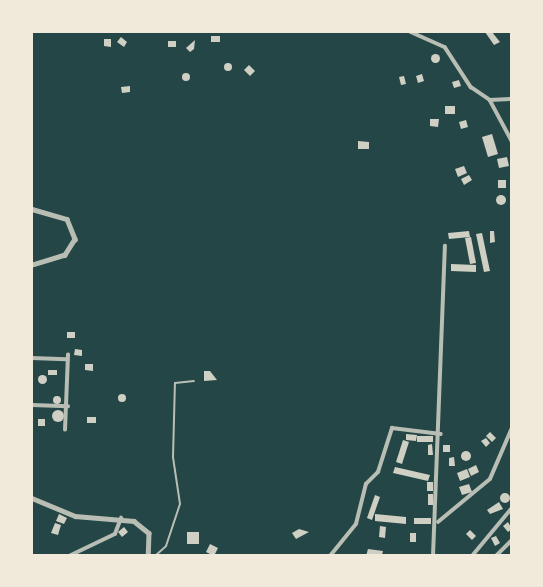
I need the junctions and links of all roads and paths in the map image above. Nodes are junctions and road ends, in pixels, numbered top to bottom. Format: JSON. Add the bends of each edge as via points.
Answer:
{"nodes":[{"id":1,"x":411,"y":32,"type":"edge"},
{"id":2,"x":512,"y":99,"type":"edge"},
{"id":3,"x":490,"y":100,"type":"junction"},
{"id":4,"x":512,"y":141,"type":"edge"},
{"id":5,"x":32,"y":209,"type":"edge"},
{"id":6,"x":445,"y":246,"type":"dead end"},
{"id":7,"x":32,"y":265,"type":"edge"},
{"id":8,"x":32,"y":358,"type":"edge"},
{"id":9,"x":194,"y":382,"type":"dead end"},
{"id":10,"x":32,"y":405,"type":"edge"},
{"id":11,"x":68,"y":406,"type":"junction"},
{"id":12,"x":512,"y":428,"type":"edge"},
{"id":13,"x":65,"y":430,"type":"dead end"},
{"id":14,"x":441,"y":434,"type":"junction"},
{"id":15,"x":32,"y":498,"type":"edge"},
{"id":16,"x":512,"y":508,"type":"edge"},
{"id":17,"x":121,"y":518,"type":"junction"},
{"id":18,"x":438,"y":522,"type":"junction"},
{"id":19,"x":512,"y":540,"type":"edge"},
{"id":20,"x":69,"y":555,"type":"edge"},
{"id":21,"x":148,"y":555,"type":"edge"},
{"id":22,"x":155,"y":555,"type":"edge"},
{"id":23,"x":330,"y":555,"type":"edge"},
{"id":24,"x":433,"y":555,"type":"edge"},
{"id":25,"x":472,"y":555,"type":"edge"},
{"id":26,"x":496,"y":555,"type":"edge"}],
"edges":[{"from":1,"to":3,"type":"street","via":[[445,47],[471,87]]},
{"from":2,"to":3,"type":"street"},
{"from":3,"to":4,"type":"street"},
{"from":5,"to":7,"type":"street","via":[[66,219],[75,239],[65,255]]},
{"from":6,"to":14,"type":"street","via":[[440,298]]},
{"from":8,"to":11,"type":"street","via":[[67,357]]},
{"from":9,"to":22,"type":"lane","via":[[175,383],[173,457],[180,504],[166,547]]},
{"from":10,"to":11,"type":"street"},
{"from":11,"to":13,"type":"street"},
{"from":12,"to":18,"type":"street","via":[[490,478]]},
{"from":14,"to":18,"type":"street","via":[[433,475]]},
{"from":14,"to":23,"type":"street","via":[[392,428],[378,472],[366,484],[356,524]]},
{"from":15,"to":17,"type":"street","via":[[75,516]]},
{"from":16,"to":25,"type":"street"},
{"from":17,"to":20,"type":"street","via":[[115,534]]},
{"from":17,"to":21,"type":"street","via":[[134,520],[149,533]]},
{"from":18,"to":24,"type":"street"},
{"from":19,"to":26,"type":"street"}]}
